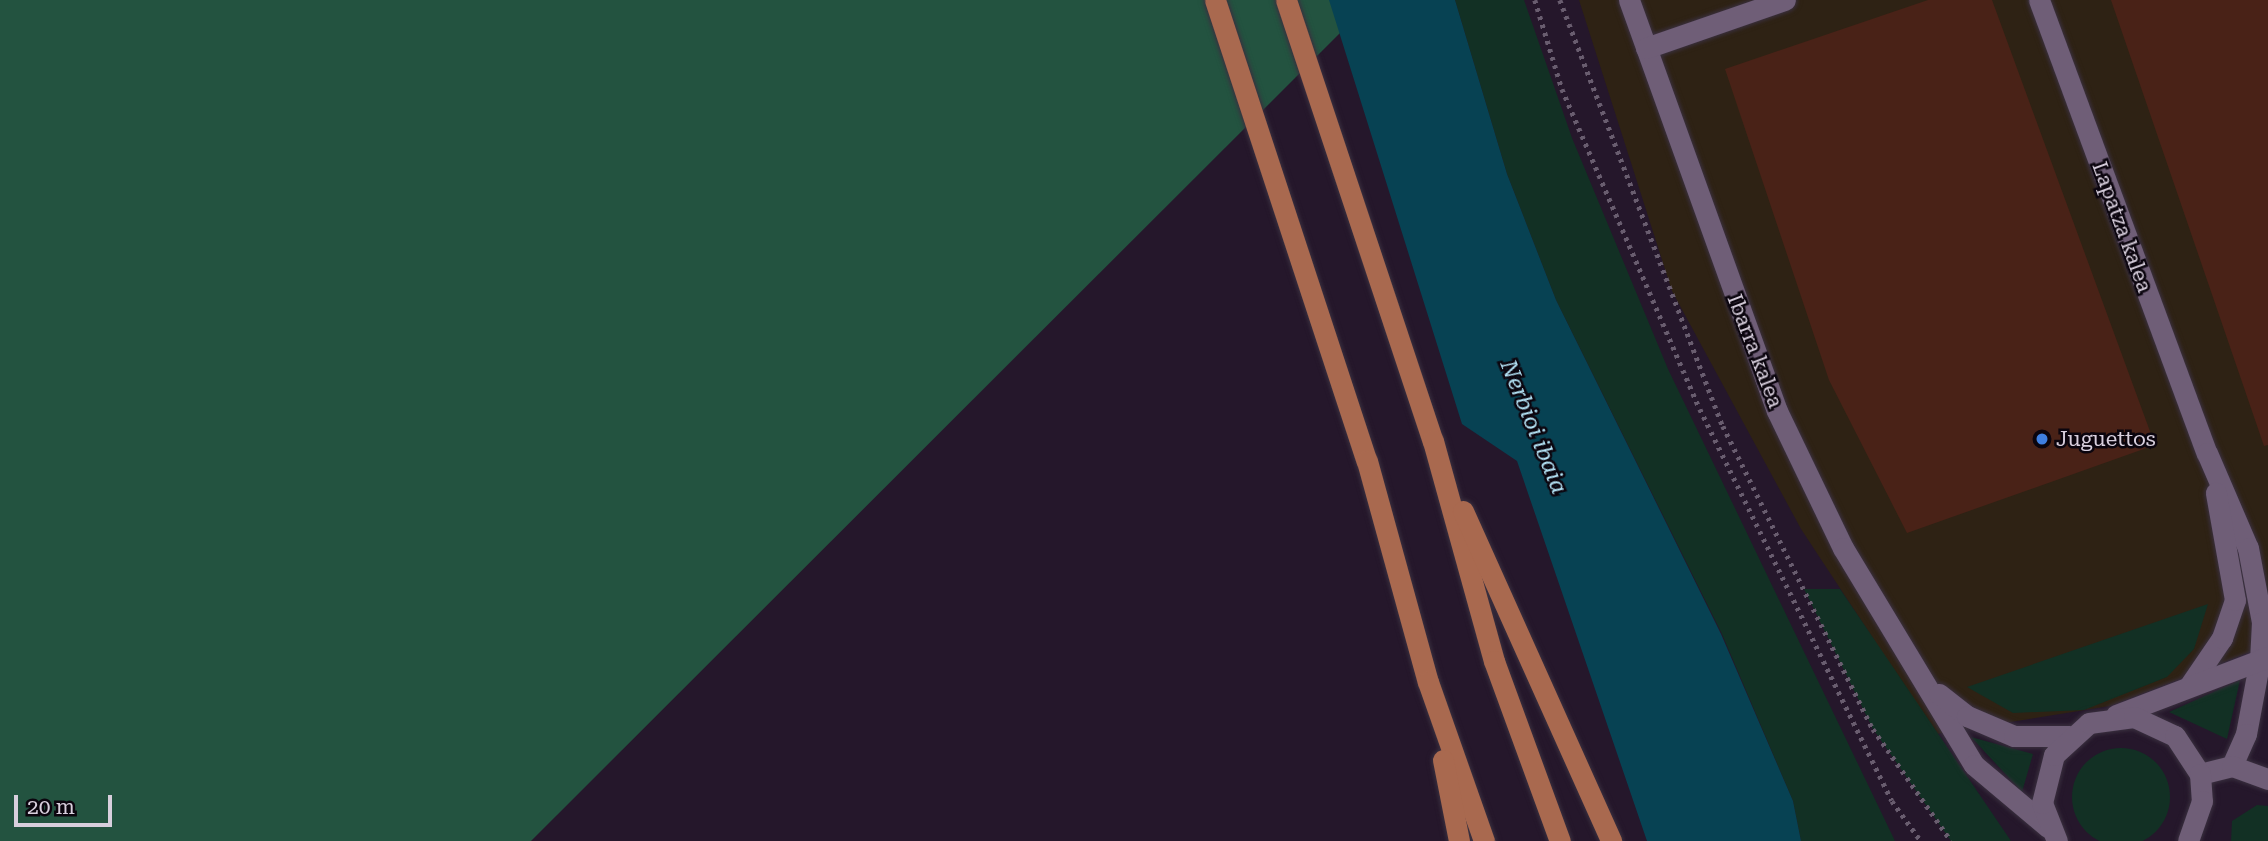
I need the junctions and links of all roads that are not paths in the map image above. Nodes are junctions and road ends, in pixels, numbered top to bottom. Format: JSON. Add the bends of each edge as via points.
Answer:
{"nodes":[{"id":1,"x":1214,"y":0,"type":"edge"},
{"id":2,"x":1286,"y":0,"type":"edge"},
{"id":3,"x":1629,"y":0,"type":"edge"},
{"id":4,"x":1785,"y":0,"type":"edge"},
{"id":5,"x":2039,"y":0,"type":"edge"},
{"id":6,"x":1646,"y":48,"type":"junction"},
{"id":7,"x":1433,"y":441,"type":"junction"},
{"id":8,"x":2207,"y":453,"type":"junction"},
{"id":9,"x":2248,"y":548,"type":"junction"},
{"id":10,"x":2268,"y":567,"type":"edge"},
{"id":11,"x":2264,"y":658,"type":"edge"},
{"id":12,"x":1924,"y":681,"type":"junction"},
{"id":13,"x":1428,"y":682,"type":"junction"},
{"id":14,"x":2190,"y":685,"type":"junction"},
{"id":15,"x":2268,"y":709,"type":"edge"},
{"id":16,"x":2112,"y":717,"type":"junction"},
{"id":17,"x":2246,"y":734,"type":"junction"},
{"id":18,"x":2069,"y":736,"type":"junction"},
{"id":19,"x":2232,"y":766,"type":"junction"},
{"id":20,"x":2200,"y":774,"type":"junction"},
{"id":21,"x":2268,"y":779,"type":"edge"},
{"id":22,"x":2052,"y":836,"type":"edge"},
{"id":23,"x":1459,"y":841,"type":"edge"},
{"id":24,"x":1484,"y":841,"type":"edge"},
{"id":25,"x":1560,"y":841,"type":"edge"},
{"id":26,"x":1611,"y":841,"type":"edge"},
{"id":27,"x":2188,"y":841,"type":"edge"}],
"edges":[{"from":1,"to":13,"type":"main road","via":[[1367,461]]},
{"from":2,"to":7,"type":"main road"},
{"from":3,"to":6,"type":"street","name":"Ibarra kalea"},
{"from":4,"to":6,"type":"street"},
{"from":5,"to":8,"type":"street","name":"Lapatza kalea"},
{"from":6,"to":12,"type":"street","name":"Ibarra kalea","via":[[1777,411],[1874,609]]},
{"from":7,"to":25,"type":"main road","via":[[1494,661]]},
{"from":7,"to":26,"type":"main road"},
{"from":8,"to":9,"type":"street"},
{"from":8,"to":14,"type":"street","via":[[2235,600],[2222,638]]},
{"from":9,"to":10,"type":"street"},
{"from":9,"to":11,"type":"street"},
{"from":11,"to":14,"type":"street","name":"Ibarra kalea"},
{"from":11,"to":17,"type":"street"},
{"from":12,"to":18,"type":"street","name":"Ibarra kalea","via":[[1987,727],[2041,740]]},
{"from":12,"to":22,"type":"street","name":"Ibarra kalea","via":[[1974,765]]},
{"from":13,"to":23,"type":"main road"},
{"from":13,"to":24,"type":"main road"},
{"from":14,"to":16,"type":"street","name":"Ibarra kalea"},
{"from":15,"to":17,"type":"street"},
{"from":16,"to":18,"type":"street","name":"Ibarra kalea"},
{"from":16,"to":20,"type":"street","via":[[2134,717],[2175,736]]},
{"from":17,"to":19,"type":"street"},
{"from":18,"to":22,"type":"street","via":[[2045,778]]},
{"from":19,"to":20,"type":"street"},
{"from":19,"to":21,"type":"street"},
{"from":20,"to":27,"type":"street","via":[[2202,801]]}]}
